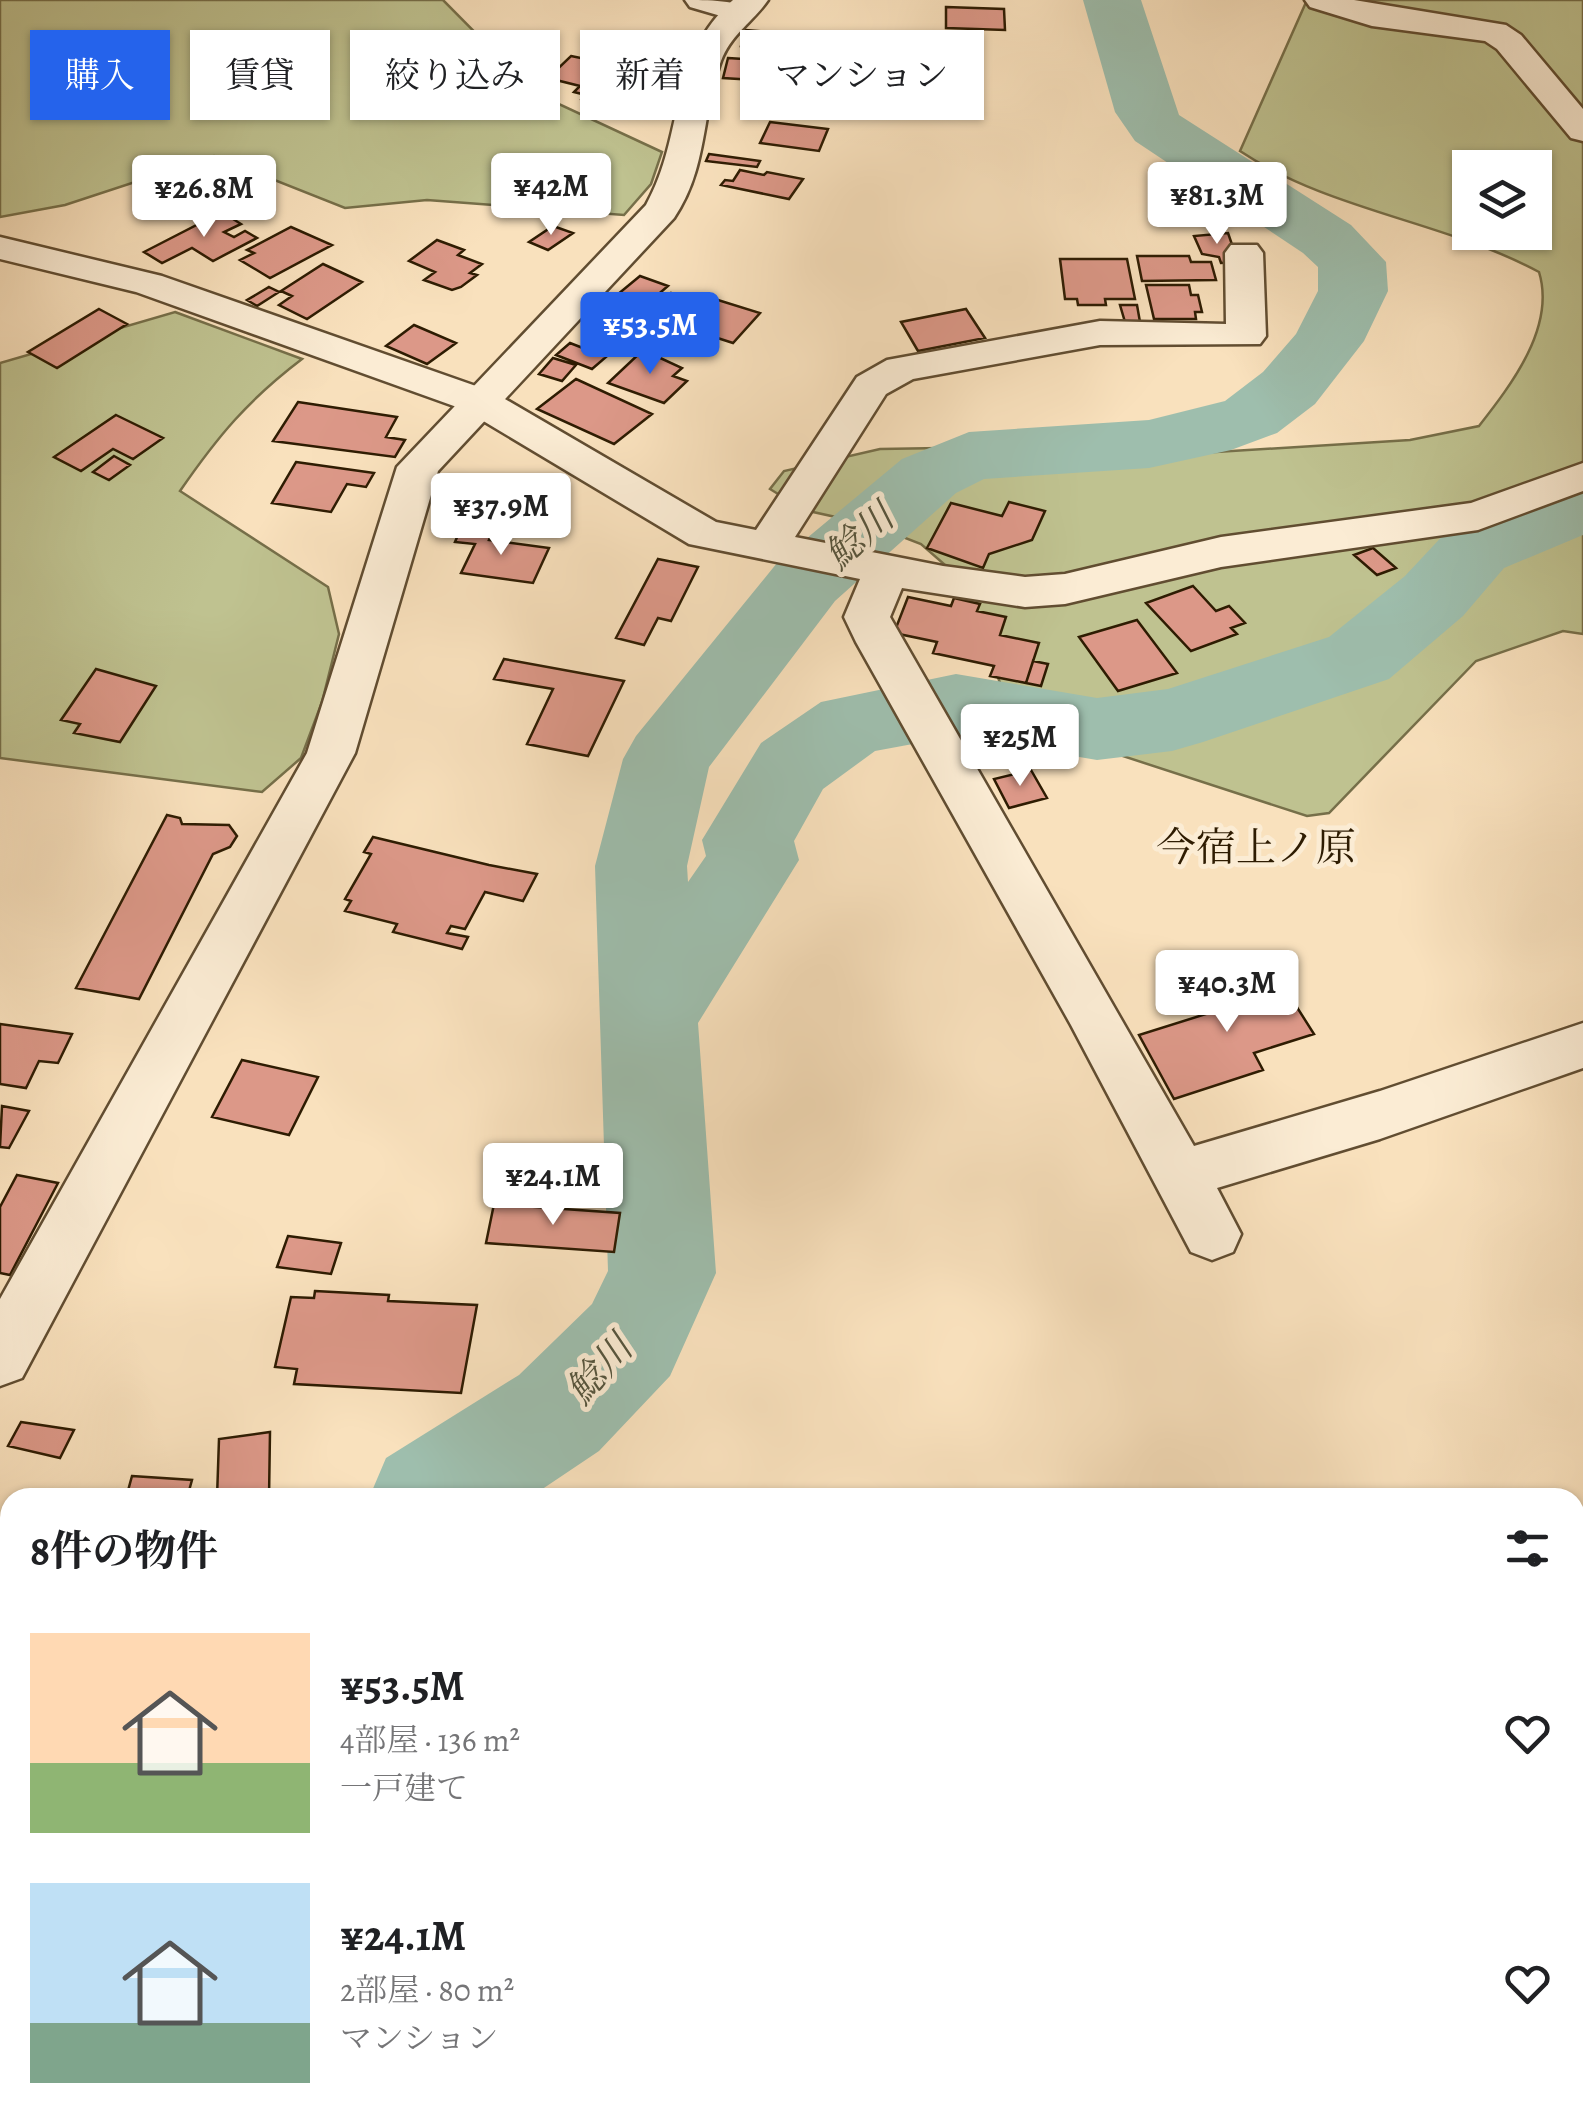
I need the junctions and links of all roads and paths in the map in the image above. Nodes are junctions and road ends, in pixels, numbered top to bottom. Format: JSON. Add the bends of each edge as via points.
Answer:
{"nodes":[{"id":1,"x":1321,"y":0,"type":"edge"},
{"id":2,"x":730,"y":4,"type":"edge"},
{"id":3,"x":1583,"y":131,"type":"edge"},
{"id":4,"x":0,"y":248,"type":"edge"},
{"id":5,"x":1244,"y":253,"type":"dead end"},
{"id":6,"x":478,"y":401,"type":"junction"},
{"id":7,"x":1583,"y":476,"type":"edge"},
{"id":8,"x":786,"y":548,"type":"junction"},
{"id":9,"x":881,"y":571,"type":"junction"},
{"id":10,"x":1583,"y":1045,"type":"edge"},
{"id":11,"x":1179,"y":1175,"type":"junction"},
{"id":12,"x":1212,"y":1234,"type":"dead end"},
{"id":13,"x":0,"y":1358,"type":"edge"}],
"edges":[{"from":1,"to":3,"type":"street","via":[[1372,16],[1494,32]]},
{"from":2,"to":6,"type":"street","via":[[696,82],[680,174],[661,210]]},
{"from":4,"to":6,"type":"street","via":[[149,284]]},
{"from":5,"to":8,"type":"street","via":[[1246,336],[1100,332],[901,369],[872,386]]},
{"from":6,"to":8,"type":"street","via":[[704,534]]},
{"from":6,"to":13,"type":"street","via":[[418,467],[331,753]]},
{"from":7,"to":9,"type":"street","via":[[1478,516],[1222,552],[1065,590],[1024,592]]},
{"from":8,"to":9,"type":"street"},
{"from":9,"to":11,"type":"street","via":[[867,617]]},
{"from":10,"to":11,"type":"street"},
{"from":11,"to":12,"type":"street"}]}
